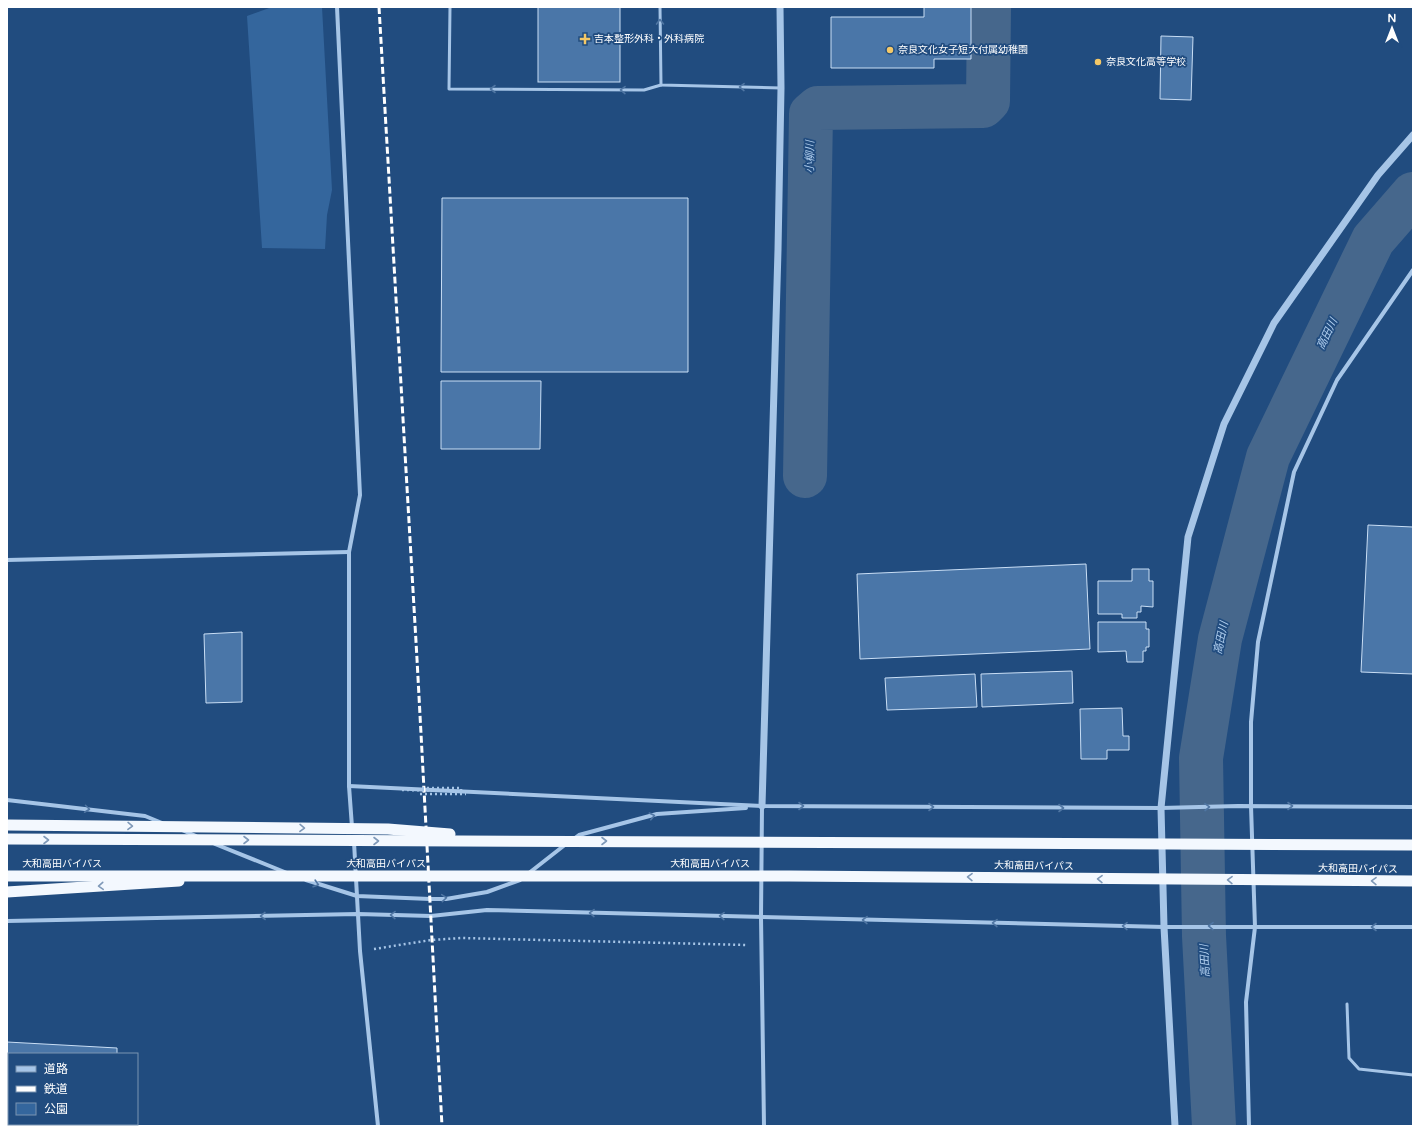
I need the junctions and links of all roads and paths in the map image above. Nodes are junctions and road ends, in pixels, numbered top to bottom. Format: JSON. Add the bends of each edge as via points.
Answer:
{"nodes":[{"id":1,"x":337,"y":7,"type":"edge"},
{"id":2,"x":450,"y":7,"type":"edge"},
{"id":3,"x":660,"y":7,"type":"edge"},
{"id":4,"x":780,"y":7,"type":"edge"},
{"id":5,"x":661,"y":85,"type":"junction"},
{"id":6,"x":781,"y":88,"type":"junction"},
{"id":7,"x":1413,"y":135,"type":"edge"},
{"id":8,"x":1413,"y":270,"type":"edge"},
{"id":9,"x":349,"y":552,"type":"junction"},
{"id":10,"x":7,"y":560,"type":"edge"},
{"id":11,"x":349,"y":786,"type":"junction"},
{"id":12,"x":402,"y":790,"type":"dead end"},
{"id":13,"x":466,"y":794,"type":"dead end"},
{"id":14,"x":7,"y":800,"type":"edge"},
{"id":15,"x":762,"y":806,"type":"junction"},
{"id":16,"x":1251,"y":806,"type":"junction"},
{"id":17,"x":1413,"y":807,"type":"edge"},
{"id":18,"x":1161,"y":808,"type":"junction"},
{"id":19,"x":7,"y":825,"type":"edge"},
{"id":20,"x":7,"y":840,"type":"edge"},
{"id":21,"x":535,"y":841,"type":"junction"},
{"id":22,"x":1413,"y":845,"type":"edge"},
{"id":23,"x":7,"y":876,"type":"edge"},
{"id":24,"x":238,"y":877,"type":"junction"},
{"id":25,"x":1413,"y":882,"type":"edge"},
{"id":26,"x":7,"y":892,"type":"edge"},
{"id":27,"x":357,"y":896,"type":"junction"},
{"id":28,"x":358,"y":914,"type":"junction"},
{"id":29,"x":761,"y":917,"type":"junction"},
{"id":30,"x":7,"y":921,"type":"edge"},
{"id":31,"x":1164,"y":927,"type":"junction"},
{"id":32,"x":1255,"y":927,"type":"junction"},
{"id":33,"x":1413,"y":927,"type":"edge"},
{"id":34,"x":762,"y":946,"type":"junction"},
{"id":35,"x":360,"y":951,"type":"junction"},
{"id":36,"x":1347,"y":1004,"type":"dead end"},
{"id":37,"x":1413,"y":1075,"type":"edge"},
{"id":38,"x":378,"y":1126,"type":"edge"},
{"id":39,"x":764,"y":1126,"type":"edge"},
{"id":40,"x":1175,"y":1126,"type":"edge"},
{"id":41,"x":1249,"y":1126,"type":"edge"}],
"edges":[{"from":1,"to":9,"type":"street","via":[[360,495]]},
{"from":5,"to":2,"type":"lane","one_way":true,"via":[[644,90],[449,89]]},
{"from":5,"to":3,"type":"lane","one_way":true},
{"from":4,"to":6,"type":"street"},
{"from":6,"to":5,"type":"lane","one_way":true},
{"from":6,"to":15,"type":"street"},
{"from":7,"to":18,"type":"street","via":[[1378,175],[1274,323],[1224,424],[1188,537]]},
{"from":8,"to":16,"type":"street","via":[[1337,380],[1294,472],[1258,642],[1251,722]]},
{"from":9,"to":10,"type":"street"},
{"from":9,"to":11,"type":"street"},
{"from":11,"to":15,"type":"street"},
{"from":11,"to":27,"type":"street"},
{"from":12,"to":13,"type":"path","bridge":true,"via":[[417,790],[424,790],[431,791],[461,791],[461,788],[420,788],[420,794]]},
{"from":14,"to":27,"type":"street","one_way":true,"via":[[145,816],[308,881]]},
{"from":15,"to":18,"type":"street","one_way":true},
{"from":27,"to":15,"type":"street","one_way":true,"via":[[446,899],[486,892],[520,880],[580,835],[657,814]]},
{"from":15,"to":29,"type":"street"},
{"from":16,"to":17,"type":"street","one_way":true},
{"from":18,"to":16,"type":"street","one_way":true},
{"from":16,"to":32,"type":"street"},
{"from":18,"to":31,"type":"street"},
{"from":19,"to":21,"type":"highway","one_way":true,"bridge":true,"via":[[388,829]]},
{"from":20,"to":21,"type":"highway","one_way":true,"bridge":true},
{"from":21,"to":22,"type":"highway","one_way":true,"bridge":true},
{"from":23,"to":24,"type":"highway","name":"大和高田バイパス","bridge":true},
{"from":25,"to":24,"type":"highway","name":"大和高田バイパス","one_way":true,"bridge":true,"via":[[789,876]]},
{"from":24,"to":26,"type":"highway","one_way":true,"bridge":true},
{"from":27,"to":28,"type":"street"},
{"from":29,"to":28,"type":"street","one_way":true,"via":[[486,910],[431,916]]},
{"from":28,"to":30,"type":"street","one_way":true},
{"from":28,"to":35,"type":"street"},
{"from":31,"to":29,"type":"street","one_way":true},
{"from":29,"to":34,"type":"street"},
{"from":32,"to":31,"type":"street","one_way":true},
{"from":31,"to":40,"type":"street"},
{"from":33,"to":32,"type":"street","one_way":true},
{"from":32,"to":41,"type":"street","via":[[1246,1002]]},
{"from":34,"to":35,"type":"path","via":[[461,938]]},
{"from":34,"to":39,"type":"street"},
{"from":35,"to":38,"type":"street"},
{"from":36,"to":37,"type":"lane","via":[[1349,1058],[1359,1069]]}]}
